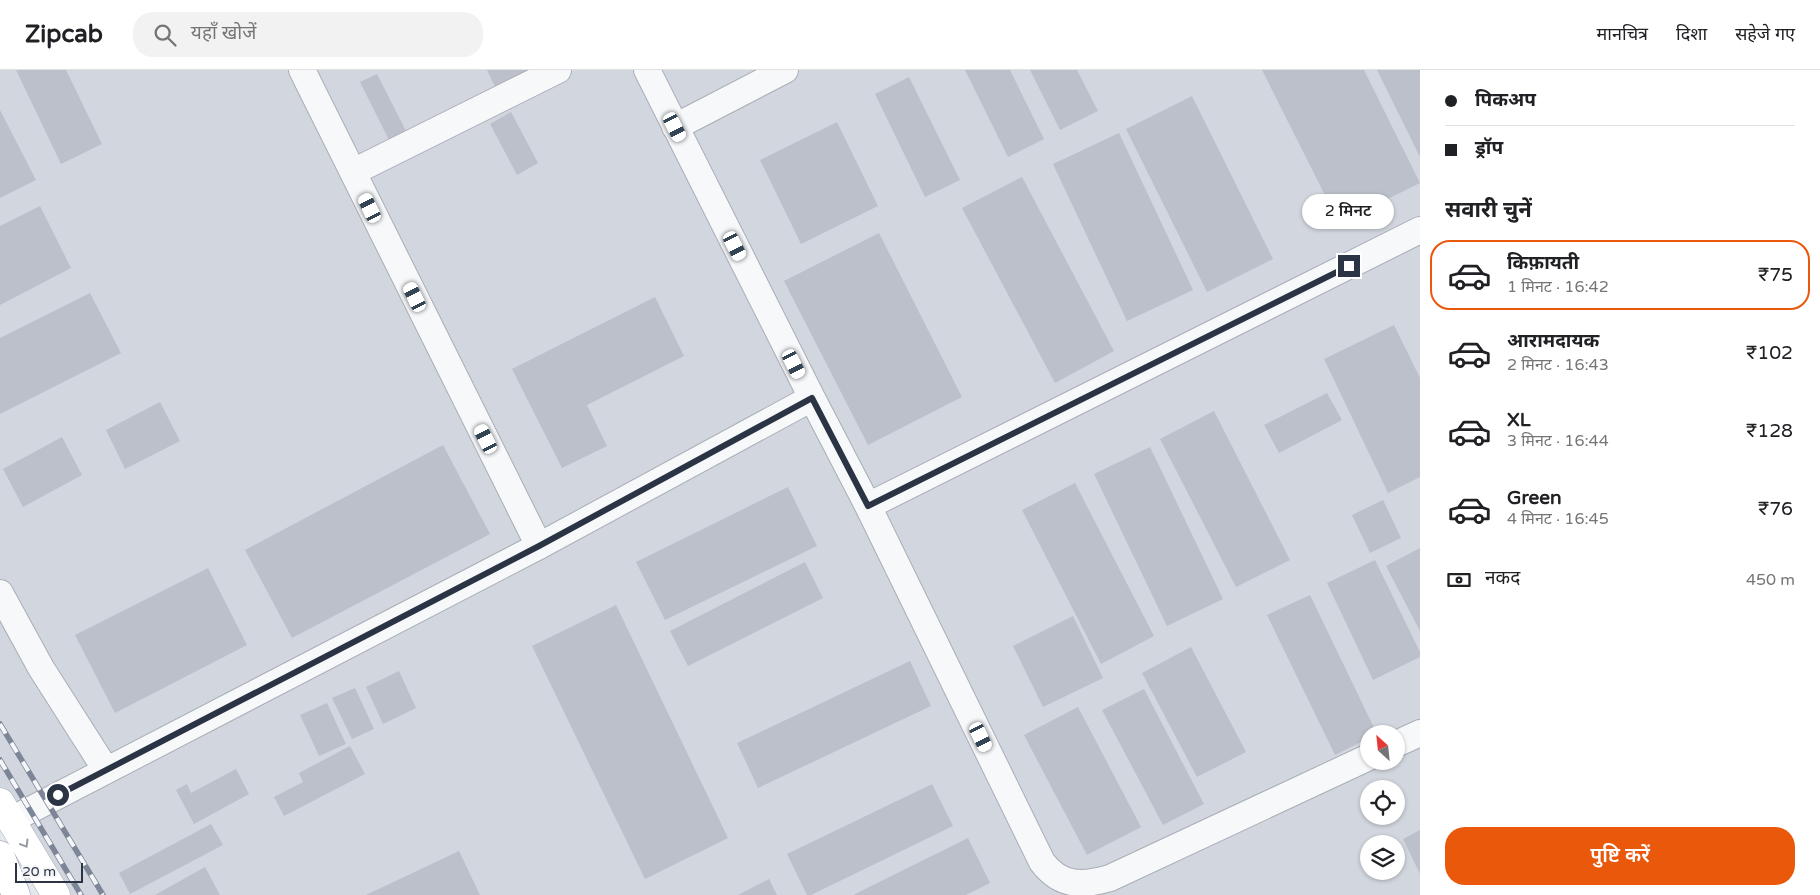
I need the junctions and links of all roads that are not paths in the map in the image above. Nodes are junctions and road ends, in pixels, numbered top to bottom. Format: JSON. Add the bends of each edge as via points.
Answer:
{"nodes":[{"id":1,"x":302,"y":70,"type":"edge"},
{"id":2,"x":558,"y":70,"type":"edge"},
{"id":3,"x":647,"y":70,"type":"edge"},
{"id":4,"x":785,"y":70,"type":"edge"},
{"id":5,"x":675,"y":127,"type":"junction"},
{"id":6,"x":353,"y":172,"type":"junction"},
{"id":7,"x":1420,"y":230,"type":"edge"},
{"id":8,"x":812,"y":398,"type":"junction"},
{"id":9,"x":868,"y":506,"type":"junction"},
{"id":10,"x":539,"y":546,"type":"junction"},
{"id":11,"x":0,"y":593,"type":"edge"},
{"id":12,"x":1420,"y":733,"type":"edge"},
{"id":13,"x":1405,"y":740,"type":"edge"},
{"id":14,"x":1360,"y":761,"type":"edge"},
{"id":15,"x":106,"y":770,"type":"junction"},
{"id":16,"x":6,"y":811,"type":"edge"},
{"id":17,"x":0,"y":855,"type":"edge"},
{"id":18,"x":0,"y":879,"type":"edge"},
{"id":19,"x":10,"y":895,"type":"edge"},
{"id":20,"x":16,"y":895,"type":"edge"},
{"id":21,"x":56,"y":895,"type":"edge"}],
"edges":[{"from":1,"to":6,"type":"street"},
{"from":2,"to":6,"type":"street"},
{"from":3,"to":5,"type":"street"},
{"from":4,"to":5,"type":"street"},
{"from":5,"to":8,"type":"street"},
{"from":6,"to":10,"type":"street"},
{"from":7,"to":9,"type":"street"},
{"from":8,"to":9,"type":"street"},
{"from":8,"to":10,"type":"street"},
{"from":9,"to":14,"type":"street","via":[[1042,862],[1049,872],[1063,881],[1095,883],[1110,878]]},
{"from":10,"to":15,"type":"street"},
{"from":11,"to":15,"type":"street","via":[[41,668]]},
{"from":12,"to":13,"type":"street"},
{"from":15,"to":16,"type":"street"},
{"from":16,"to":21,"type":"main road","one_way":true},
{"from":17,"to":20,"type":"main road"},
{"from":18,"to":19,"type":"main road"}]}
